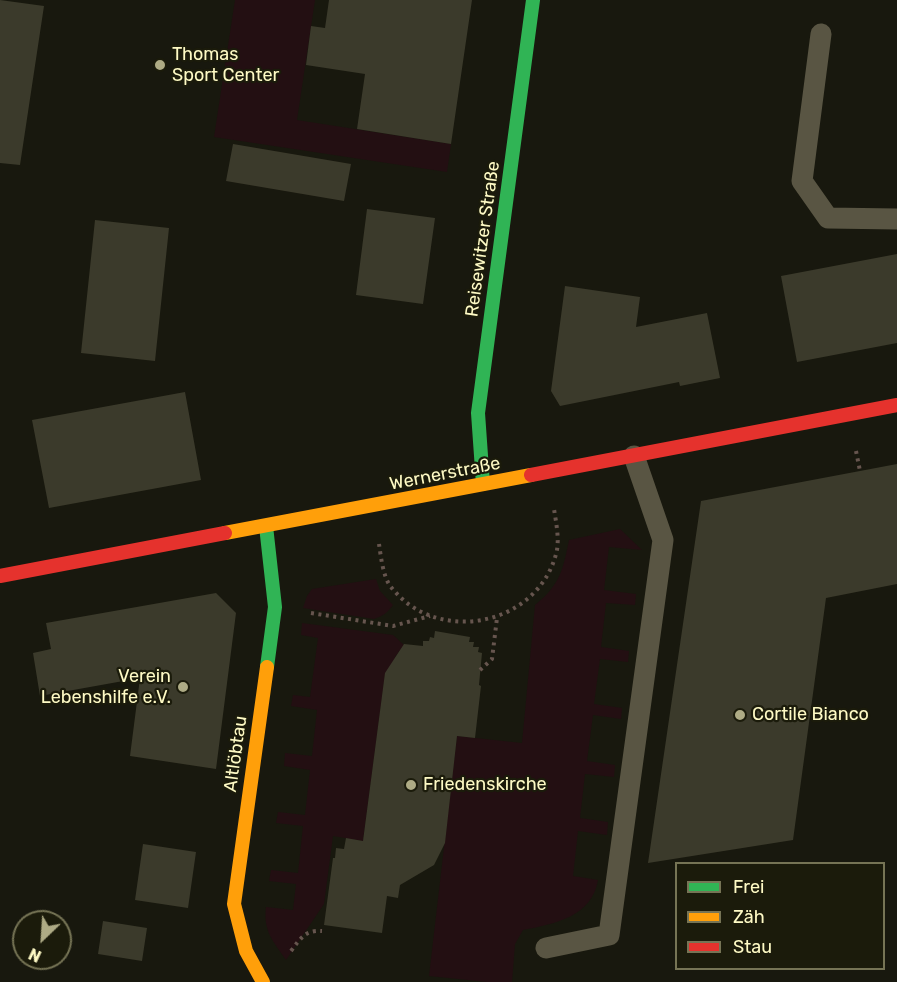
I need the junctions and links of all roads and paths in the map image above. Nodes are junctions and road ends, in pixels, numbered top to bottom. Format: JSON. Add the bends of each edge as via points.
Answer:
{"nodes":[{"id":1,"x":533,"y":0,"type":"edge"},
{"id":2,"x":820,"y":34,"type":"dead end"},
{"id":3,"x":897,"y":219,"type":"edge"},
{"id":4,"x":897,"y":405,"type":"edge"},
{"id":5,"x":634,"y":456,"type":"junction"},
{"id":6,"x":548,"y":472,"type":"junction"},
{"id":7,"x":483,"y":484,"type":"junction"},
{"id":8,"x":372,"y":506,"type":"junction"},
{"id":9,"x":266,"y":526,"type":"junction"},
{"id":10,"x":0,"y":576,"type":"edge"},
{"id":11,"x":275,"y":607,"type":"junction"},
{"id":12,"x":431,"y":615,"type":"junction"},
{"id":13,"x":497,"y":618,"type":"junction"},
{"id":14,"x":480,"y":670,"type":"dead end"},
{"id":15,"x":546,"y":948,"type":"dead end"},
{"id":16,"x":263,"y":982,"type":"edge"}],
"edges":[{"from":1,"to":7,"type":"street","name":"Reisewitzer Straße","via":[[478,413]]},
{"from":2,"to":3,"type":"lane","via":[[802,181],[828,218]]},
{"from":4,"to":5,"type":"street","name":"Wernerstraße"},
{"from":5,"to":6,"type":"street","name":"Wernerstraße"},
{"from":5,"to":15,"type":"lane","via":[[663,540],[609,935]]},
{"from":6,"to":7,"type":"street","name":"Wernerstraße"},
{"from":6,"to":13,"type":"path","via":[[557,525],[557,553],[546,580],[525,602]]},
{"from":7,"to":8,"type":"street","name":"Wernerstraße"},
{"from":8,"to":9,"type":"street","name":"Wernerstraße"},
{"from":8,"to":12,"type":"path","via":[[390,586],[408,604]]},
{"from":9,"to":10,"type":"street","name":"Wernerstraße"},
{"from":9,"to":11,"type":"street","name":"Altlöbtau"},
{"from":11,"to":12,"type":"path","via":[[393,626]]},
{"from":11,"to":16,"type":"street","name":"Altlöbtau","via":[[234,904],[246,951]]},
{"from":12,"to":13,"type":"path","via":[[463,623]]},
{"from":13,"to":14,"type":"path","via":[[492,659]]}]}
